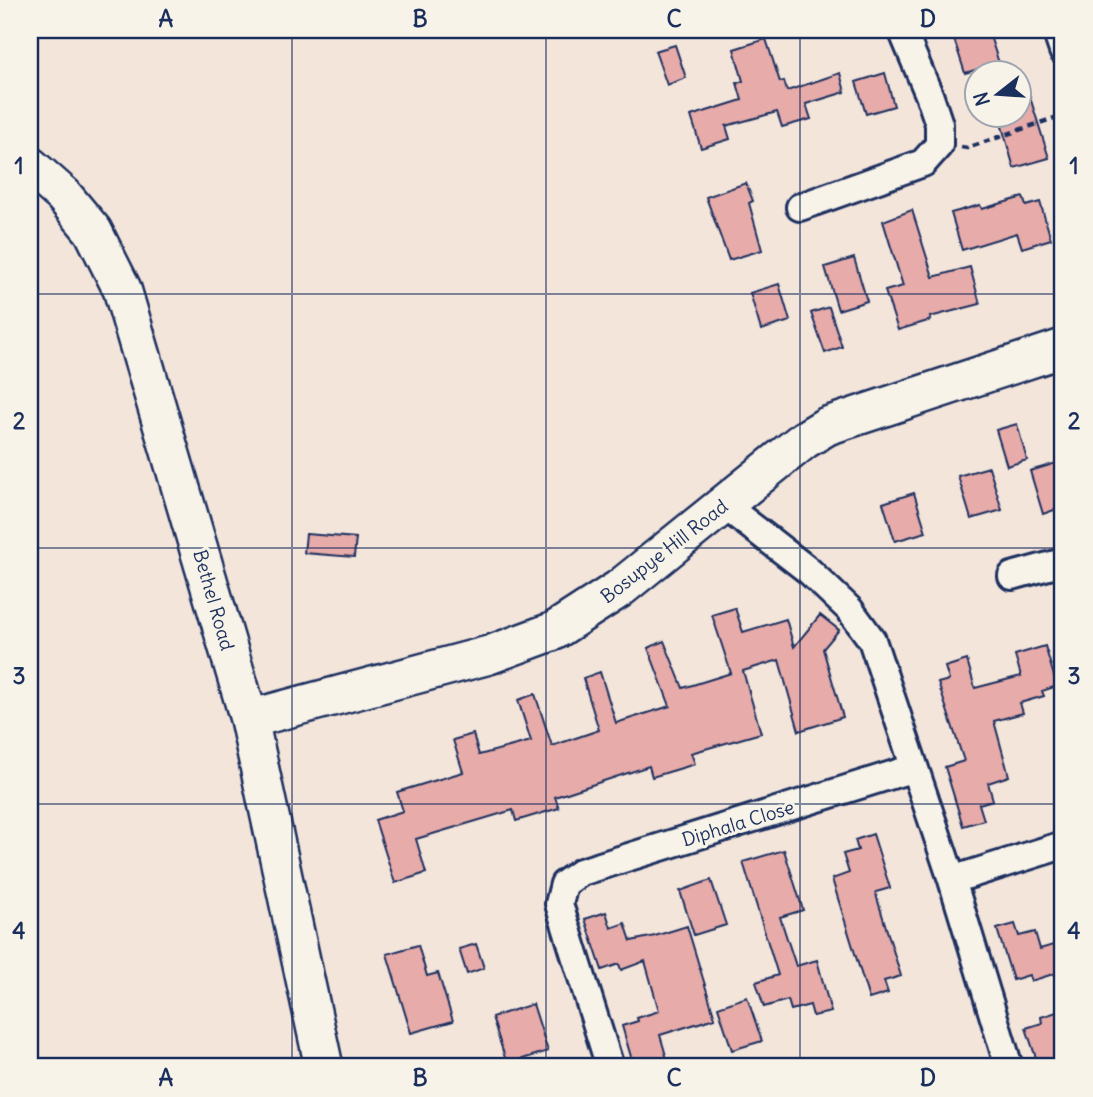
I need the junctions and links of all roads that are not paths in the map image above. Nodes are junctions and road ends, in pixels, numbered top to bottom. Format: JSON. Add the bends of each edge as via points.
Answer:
{"nodes":[{"id":1,"x":902,"y":30,"type":"edge"},
{"id":2,"x":1056,"y":30,"type":"edge"},
{"id":3,"x":1063,"y":51,"type":"edge"},
{"id":4,"x":30,"y":166,"type":"edge"},
{"id":5,"x":800,"y":206,"type":"dead end"},
{"id":6,"x":1063,"y":348,"type":"edge"},
{"id":7,"x":724,"y":505,"type":"junction"},
{"id":8,"x":1063,"y":562,"type":"edge"},
{"id":9,"x":1012,"y":576,"type":"dead end"},
{"id":10,"x":249,"y":719,"type":"junction"},
{"id":11,"x":914,"y":768,"type":"junction"},
{"id":12,"x":1063,"y":845,"type":"edge"},
{"id":13,"x":952,"y":880,"type":"junction"},
{"id":14,"x":324,"y":1067,"type":"edge"},
{"id":15,"x":610,"y":1067,"type":"edge"},
{"id":16,"x":1009,"y":1067,"type":"edge"}],
"edges":[{"from":1,"to":5,"type":"street","via":[[939,124],[939,145],[923,163]]},
{"from":2,"to":3,"type":"street"},
{"from":4,"to":10,"type":"street","name":"Bethel Road","via":[[93,231],[122,289]]},
{"from":6,"to":7,"type":"street","name":"Bosupye Hill Road","via":[[827,426]]},
{"from":7,"to":10,"type":"street","name":"Bosupye Hill Road","via":[[619,589],[554,631],[489,655]]},
{"from":7,"to":11,"type":"street","via":[[809,571],[850,610],[872,640]]},
{"from":8,"to":9,"type":"street"},
{"from":10,"to":14,"type":"street","name":"Bethel Road"},
{"from":11,"to":13,"type":"street"},
{"from":11,"to":15,"type":"street","name":"Diphala Close","via":[[582,872],[564,884],[559,904]]},
{"from":12,"to":13,"type":"street"},
{"from":13,"to":16,"type":"street"}]}
